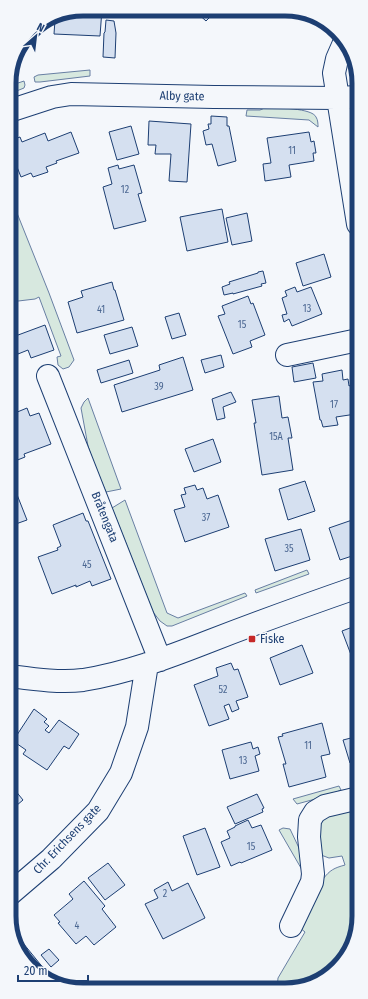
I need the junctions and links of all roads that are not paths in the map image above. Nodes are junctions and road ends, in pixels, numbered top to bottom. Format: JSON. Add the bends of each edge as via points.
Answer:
{"nodes":[{"id":1,"x":342,"y":48,"type":"edge"},
{"id":2,"x":348,"y":98,"type":"edge"},
{"id":3,"x":16,"y":108,"type":"edge"},
{"id":4,"x":352,"y":148,"type":"edge"},
{"id":5,"x":352,"y":341,"type":"edge"},
{"id":6,"x":287,"y":356,"type":"dead end"},
{"id":7,"x":48,"y":376,"type":"dead end"},
{"id":8,"x":352,"y":589,"type":"edge"},
{"id":9,"x":154,"y":662,"type":"junction"},
{"id":10,"x":16,"y":677,"type":"edge"},
{"id":11,"x":352,"y":800,"type":"edge"},
{"id":12,"x":16,"y":889,"type":"edge"},
{"id":13,"x":291,"y":926,"type":"dead end"}],
"edges":[{"from":1,"to":2,"type":"street","via":[[334,73]]},
{"from":2,"to":3,"type":"street","name":"Alby gate","via":[[71,94]]},
{"from":2,"to":4,"type":"street"},
{"from":5,"to":6,"type":"street"},
{"from":7,"to":9,"type":"street","name":"Bråtengata"},
{"from":8,"to":9,"type":"street"},
{"from":9,"to":10,"type":"street","via":[[82,680]]},
{"from":9,"to":12,"type":"street","name":"Chr. Erichsens gate","via":[[137,727],[121,773],[98,811],[51,859]]},
{"from":11,"to":13,"type":"street","via":[[325,806],[315,812],[310,820],[308,837],[312,882]]}]}
